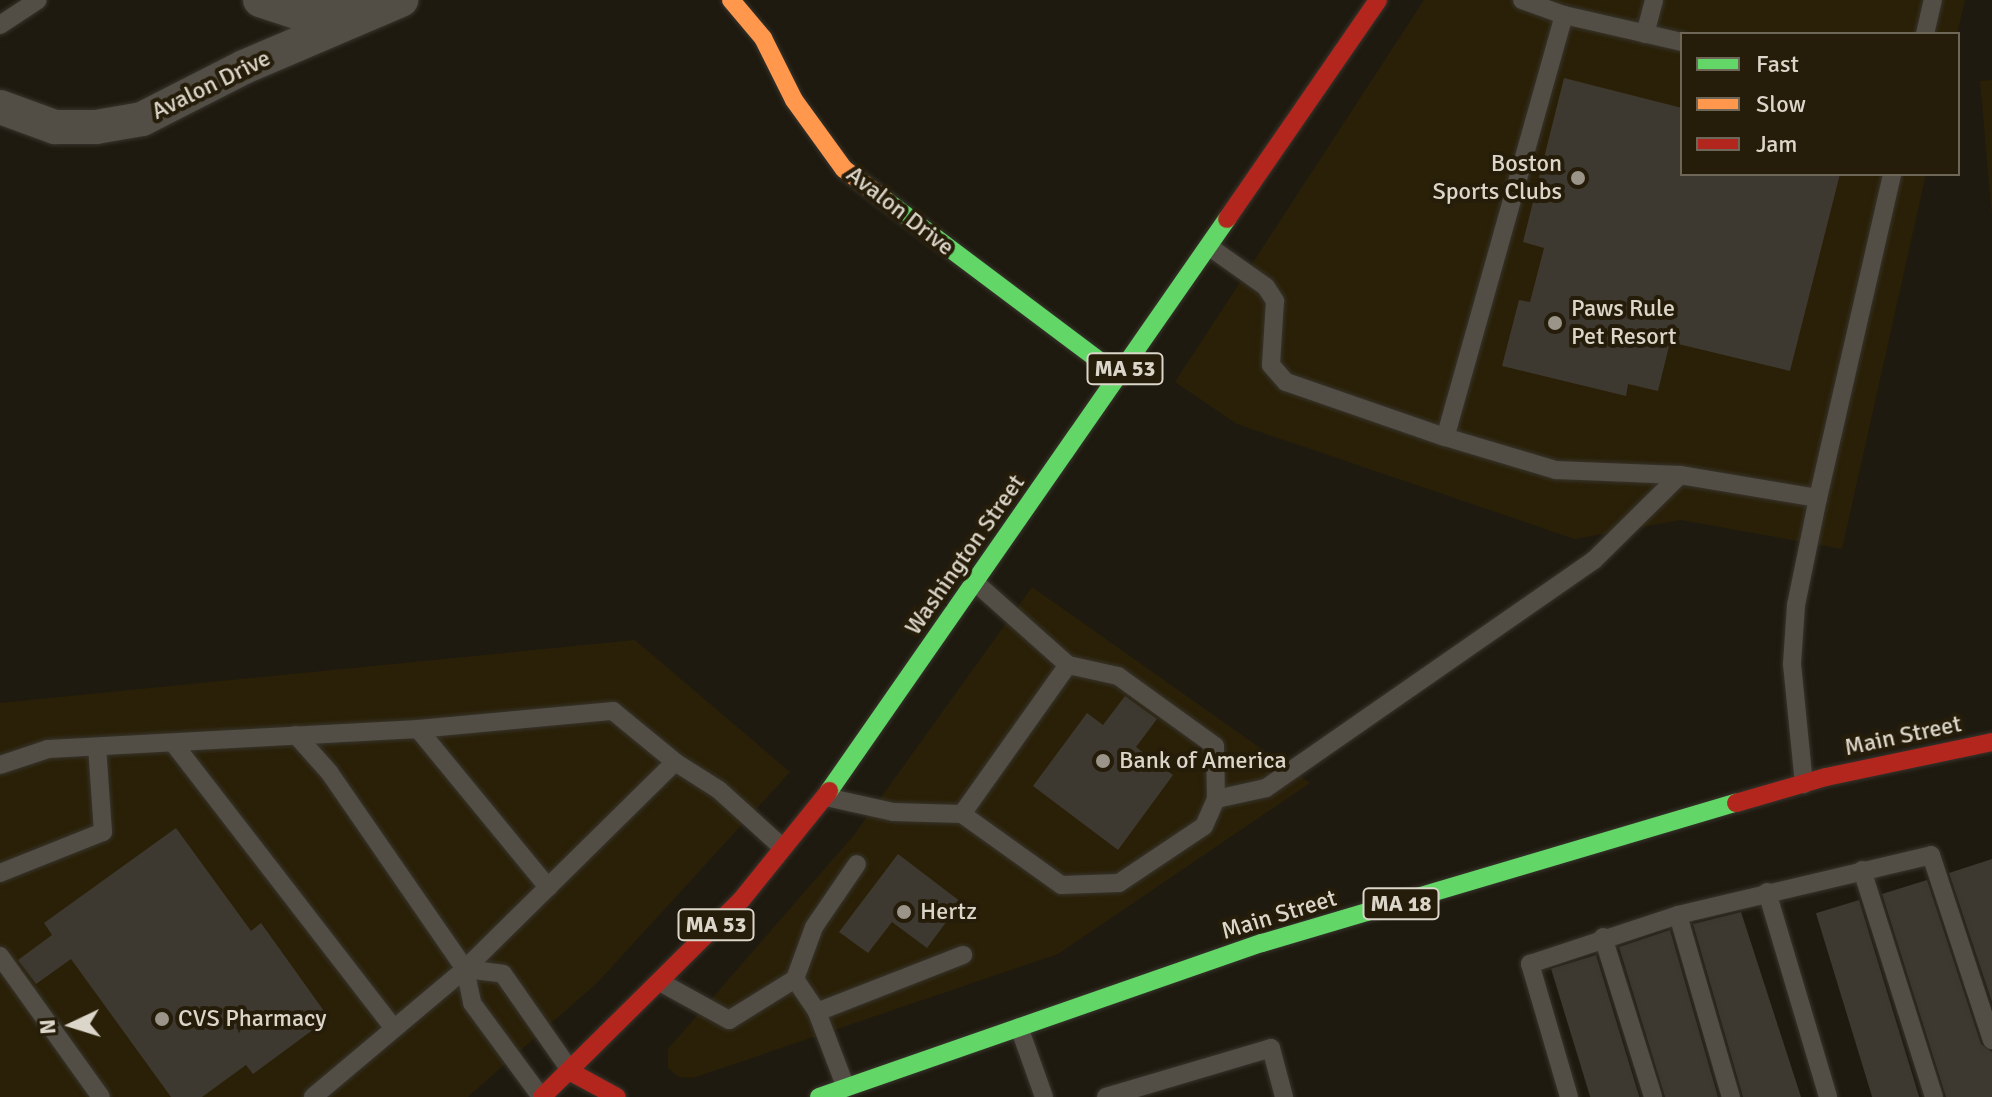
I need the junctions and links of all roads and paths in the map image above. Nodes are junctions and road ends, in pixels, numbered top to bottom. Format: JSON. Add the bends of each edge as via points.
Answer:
{"nodes":[{"id":1,"x":38,"y":0,"type":"edge"},
{"id":2,"x":260,"y":0,"type":"edge"},
{"id":3,"x":731,"y":0,"type":"edge"},
{"id":4,"x":1378,"y":0,"type":"edge"},
{"id":5,"x":1522,"y":0,"type":"edge"},
{"id":6,"x":1654,"y":0,"type":"edge"},
{"id":7,"x":1933,"y":0,"type":"edge"},
{"id":8,"x":386,"y":6,"type":"edge"},
{"id":9,"x":1564,"y":15,"type":"junction"},
{"id":10,"x":0,"y":25,"type":"edge"},
{"id":11,"x":1925,"y":32,"type":"edge"},
{"id":12,"x":1645,"y":34,"type":"junction"},
{"id":13,"x":1680,"y":42,"type":"edge"},
{"id":14,"x":0,"y":107,"type":"edge"},
{"id":15,"x":1892,"y":176,"type":"edge"},
{"id":16,"x":1211,"y":248,"type":"junction"},
{"id":17,"x":1120,"y":376,"type":"junction"},
{"id":18,"x":1445,"y":437,"type":"junction"},
{"id":19,"x":1680,"y":475,"type":"junction"},
{"id":20,"x":1818,"y":498,"type":"junction"},
{"id":21,"x":973,"y":581,"type":"junction"},
{"id":22,"x":1068,"y":665,"type":"junction"},
{"id":23,"x":418,"y":729,"type":"junction"},
{"id":24,"x":296,"y":735,"type":"junction"},
{"id":25,"x":1992,"y":742,"type":"edge"},
{"id":26,"x":174,"y":744,"type":"junction"},
{"id":27,"x":97,"y":747,"type":"junction"},
{"id":28,"x":675,"y":762,"type":"junction"},
{"id":29,"x":0,"y":765,"type":"edge"},
{"id":30,"x":1804,"y":784,"type":"junction"},
{"id":31,"x":826,"y":797,"type":"junction"},
{"id":32,"x":1216,"y":799,"type":"junction"},
{"id":33,"x":962,"y":814,"type":"junction"},
{"id":34,"x":785,"y":850,"type":"junction"},
{"id":35,"x":857,"y":864,"type":"dead end"},
{"id":36,"x":1862,"y":870,"type":"junction"},
{"id":37,"x":0,"y":873,"type":"edge"},
{"id":38,"x":548,"y":887,"type":"junction"},
{"id":39,"x":1767,"y":892,"type":"junction"},
{"id":40,"x":1678,"y":915,"type":"junction"},
{"id":41,"x":1603,"y":937,"type":"junction"},
{"id":42,"x":963,"y":955,"type":"dead end"},
{"id":43,"x":0,"y":956,"type":"edge"},
{"id":44,"x":465,"y":969,"type":"junction"},
{"id":45,"x":795,"y":979,"type":"junction"},
{"id":46,"x":660,"y":982,"type":"junction"},
{"id":47,"x":817,"y":1012,"type":"junction"},
{"id":48,"x":393,"y":1027,"type":"junction"},
{"id":49,"x":1019,"y":1027,"type":"junction"},
{"id":50,"x":1992,"y":1040,"type":"edge"},
{"id":51,"x":571,"y":1072,"type":"junction"},
{"id":52,"x":846,"y":1088,"type":"junction"},
{"id":53,"x":101,"y":1097,"type":"edge"},
{"id":54,"x":313,"y":1097,"type":"edge"},
{"id":55,"x":542,"y":1097,"type":"edge"},
{"id":56,"x":617,"y":1097,"type":"edge"},
{"id":57,"x":819,"y":1097,"type":"edge"},
{"id":58,"x":1044,"y":1097,"type":"edge"},
{"id":59,"x":1106,"y":1097,"type":"edge"},
{"id":60,"x":1284,"y":1097,"type":"edge"},
{"id":61,"x":1569,"y":1097,"type":"edge"},
{"id":62,"x":1653,"y":1097,"type":"edge"},
{"id":63,"x":1731,"y":1097,"type":"edge"},
{"id":64,"x":1828,"y":1097,"type":"edge"},
{"id":65,"x":1934,"y":1097,"type":"edge"}],
"edges":[{"from":1,"to":10,"type":"lane"},
{"from":2,"to":8,"type":"street","name":"Avalon Drive","via":[[299,13]]},
{"from":3,"to":17,"type":"main road","name":"Avalon Drive","via":[[763,38],[794,100],[844,169]]},
{"from":4,"to":16,"type":"main road","name":"Washington Street","number":"MA 53","via":[[1360,16]]},
{"from":5,"to":9,"type":"lane"},
{"from":6,"to":12,"type":"lane"},
{"from":7,"to":11,"type":"lane"},
{"from":8,"to":14,"type":"street","name":"Avalon Drive","via":[[142,119],[55,127]]},
{"from":9,"to":12,"type":"lane"},
{"from":9,"to":18,"type":"lane"},
{"from":12,"to":13,"type":"lane"},
{"from":15,"to":20,"type":"lane"},
{"from":16,"to":17,"type":"main road","name":"Washington Street","number":"MA 53"},
{"from":16,"to":18,"type":"lane","via":[[1266,287],[1275,301],[1271,365],[1286,382]]},
{"from":17,"to":21,"type":"main road","name":"Washington Street","number":"MA 53"},
{"from":18,"to":19,"type":"lane","via":[[1556,470]]},
{"from":19,"to":20,"type":"lane"},
{"from":19,"to":32,"type":"lane","via":[[1594,560],[1266,788]]},
{"from":20,"to":30,"type":"lane","via":[[1796,605],[1792,664]]},
{"from":21,"to":22,"type":"lane"},
{"from":21,"to":31,"type":"main road","name":"Washington Street","number":"MA 53"},
{"from":22,"to":32,"type":"lane","via":[[1118,676],[1215,746]]},
{"from":22,"to":33,"type":"lane"},
{"from":23,"to":24,"type":"lane"},
{"from":23,"to":28,"type":"lane","via":[[613,711]]},
{"from":23,"to":38,"type":"lane"},
{"from":24,"to":26,"type":"lane"},
{"from":24,"to":44,"type":"lane","via":[[329,772]]},
{"from":25,"to":30,"type":"main road","name":"Main Street","number":"MA 18"},
{"from":26,"to":27,"type":"lane"},
{"from":26,"to":48,"type":"lane"},
{"from":27,"to":29,"type":"lane","via":[[48,749]]},
{"from":27,"to":37,"type":"lane","via":[[103,832]]},
{"from":28,"to":34,"type":"lane","via":[[719,790]]},
{"from":28,"to":38,"type":"lane","via":[[613,829]]},
{"from":30,"to":49,"type":"main road","name":"Main Street","number":"MA 18","via":[[1262,943]]},
{"from":31,"to":33,"type":"lane","via":[[893,812]]},
{"from":31,"to":34,"type":"main road","name":"Washington Street","number":"MA 53"},
{"from":32,"to":33,"type":"lane","via":[[1204,826],[1119,883],[1061,885]]},
{"from":34,"to":46,"type":"main road","name":"Washington Street","number":"MA 53"},
{"from":35,"to":45,"type":"lane","via":[[814,927]]},
{"from":36,"to":39,"type":"lane"},
{"from":36,"to":50,"type":"lane","via":[[1931,855]]},
{"from":36,"to":65,"type":"lane"},
{"from":38,"to":44,"type":"lane"},
{"from":39,"to":40,"type":"lane"},
{"from":39,"to":64,"type":"lane"},
{"from":40,"to":41,"type":"lane"},
{"from":40,"to":63,"type":"lane"},
{"from":41,"to":61,"type":"lane","via":[[1530,964]]},
{"from":41,"to":62,"type":"lane"},
{"from":42,"to":47,"type":"lane"},
{"from":43,"to":53,"type":"lane"},
{"from":44,"to":48,"type":"lane"},
{"from":44,"to":51,"type":"lane","via":[[503,974]]},
{"from":44,"to":55,"type":"lane","via":[[472,1003]]},
{"from":45,"to":46,"type":"lane","via":[[729,1020]]},
{"from":45,"to":47,"type":"lane"},
{"from":46,"to":51,"type":"main road","name":"Washington Street","number":"MA 53"},
{"from":47,"to":52,"type":"lane"},
{"from":48,"to":54,"type":"lane"},
{"from":49,"to":52,"type":"main road","name":"Main Street","number":"MA 18"},
{"from":49,"to":58,"type":"lane"},
{"from":51,"to":55,"type":"main road","name":"Washington Street","number":"MA 53"},
{"from":51,"to":56,"type":"main road"},
{"from":52,"to":57,"type":"main road","name":"Main Street","number":"MA 18"},
{"from":59,"to":60,"type":"lane","via":[[1271,1048]]}]}
